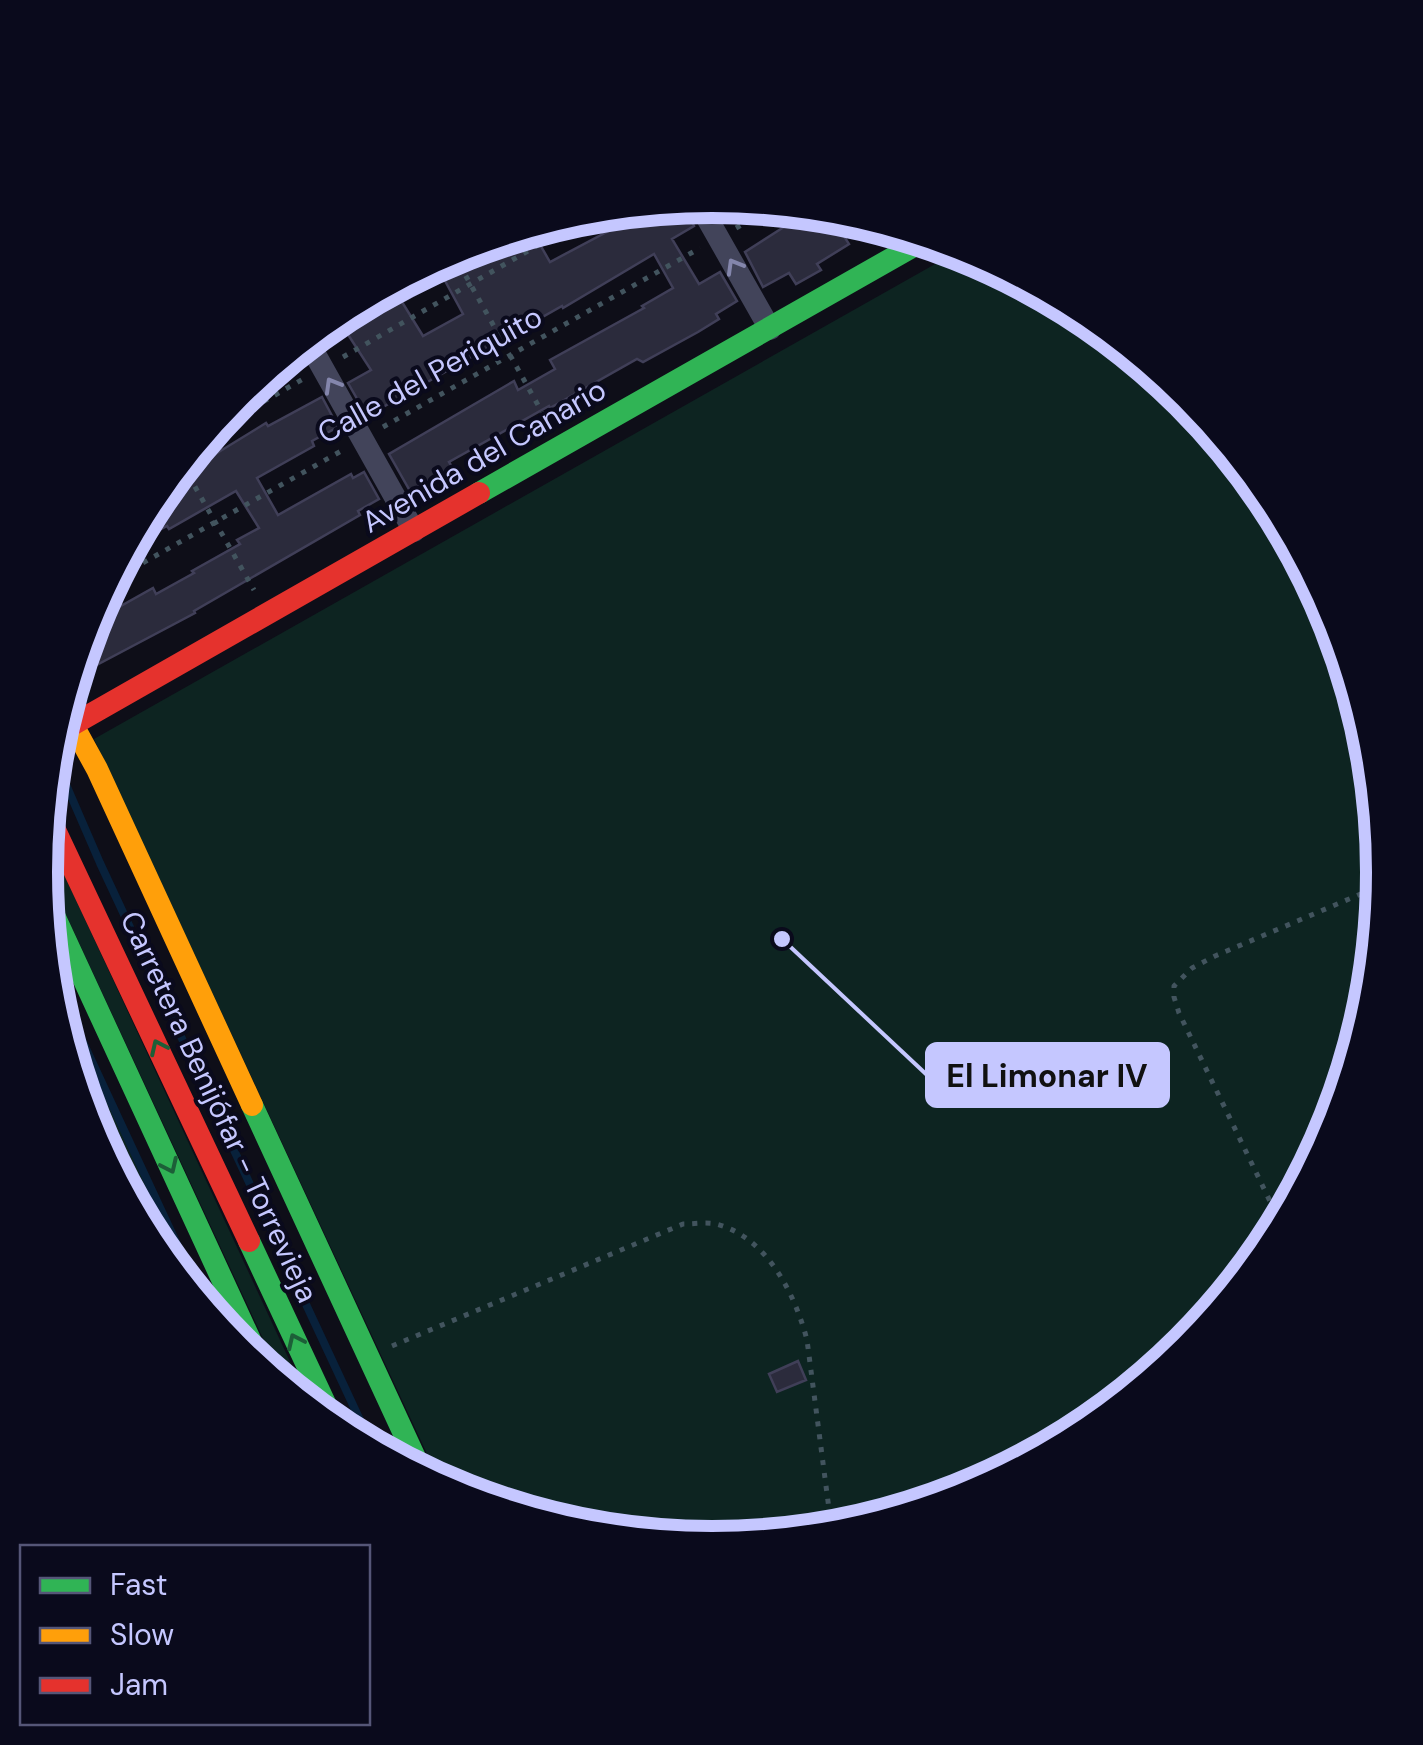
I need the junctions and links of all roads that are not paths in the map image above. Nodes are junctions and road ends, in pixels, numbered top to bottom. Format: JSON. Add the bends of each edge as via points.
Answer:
{"nodes":[{"id":1,"x":707,"y":218,"type":"edge"},
{"id":2,"x":910,"y":249,"type":"edge"},
{"id":3,"x":770,"y":329,"type":"junction"},
{"id":4,"x":314,"y":353,"type":"edge"},
{"id":5,"x":414,"y":531,"type":"junction"},
{"id":6,"x":78,"y":711,"type":"edge"},
{"id":7,"x":74,"y":728,"type":"edge"},
{"id":8,"x":59,"y":838,"type":"edge"},
{"id":9,"x":60,"y":926,"type":"edge"},
{"id":10,"x":247,"y":1333,"type":"edge"},
{"id":11,"x":322,"y":1397,"type":"edge"},
{"id":12,"x":414,"y":1455,"type":"edge"}],
"edges":[{"from":3,"to":1,"type":"street","one_way":true},
{"from":2,"to":3,"type":"street","name":"Avenida del Canario"},
{"from":3,"to":5,"type":"street","name":"Avenida del Canario"},
{"from":5,"to":4,"type":"street","one_way":true},
{"from":5,"to":6,"type":"street","name":"Avenida del Canario"},
{"from":7,"to":12,"type":"street"},
{"from":11,"to":8,"type":"street","name":"Carretera Benijófar - Torrevieja","one_way":true},
{"from":9,"to":10,"type":"street","one_way":true}]}
